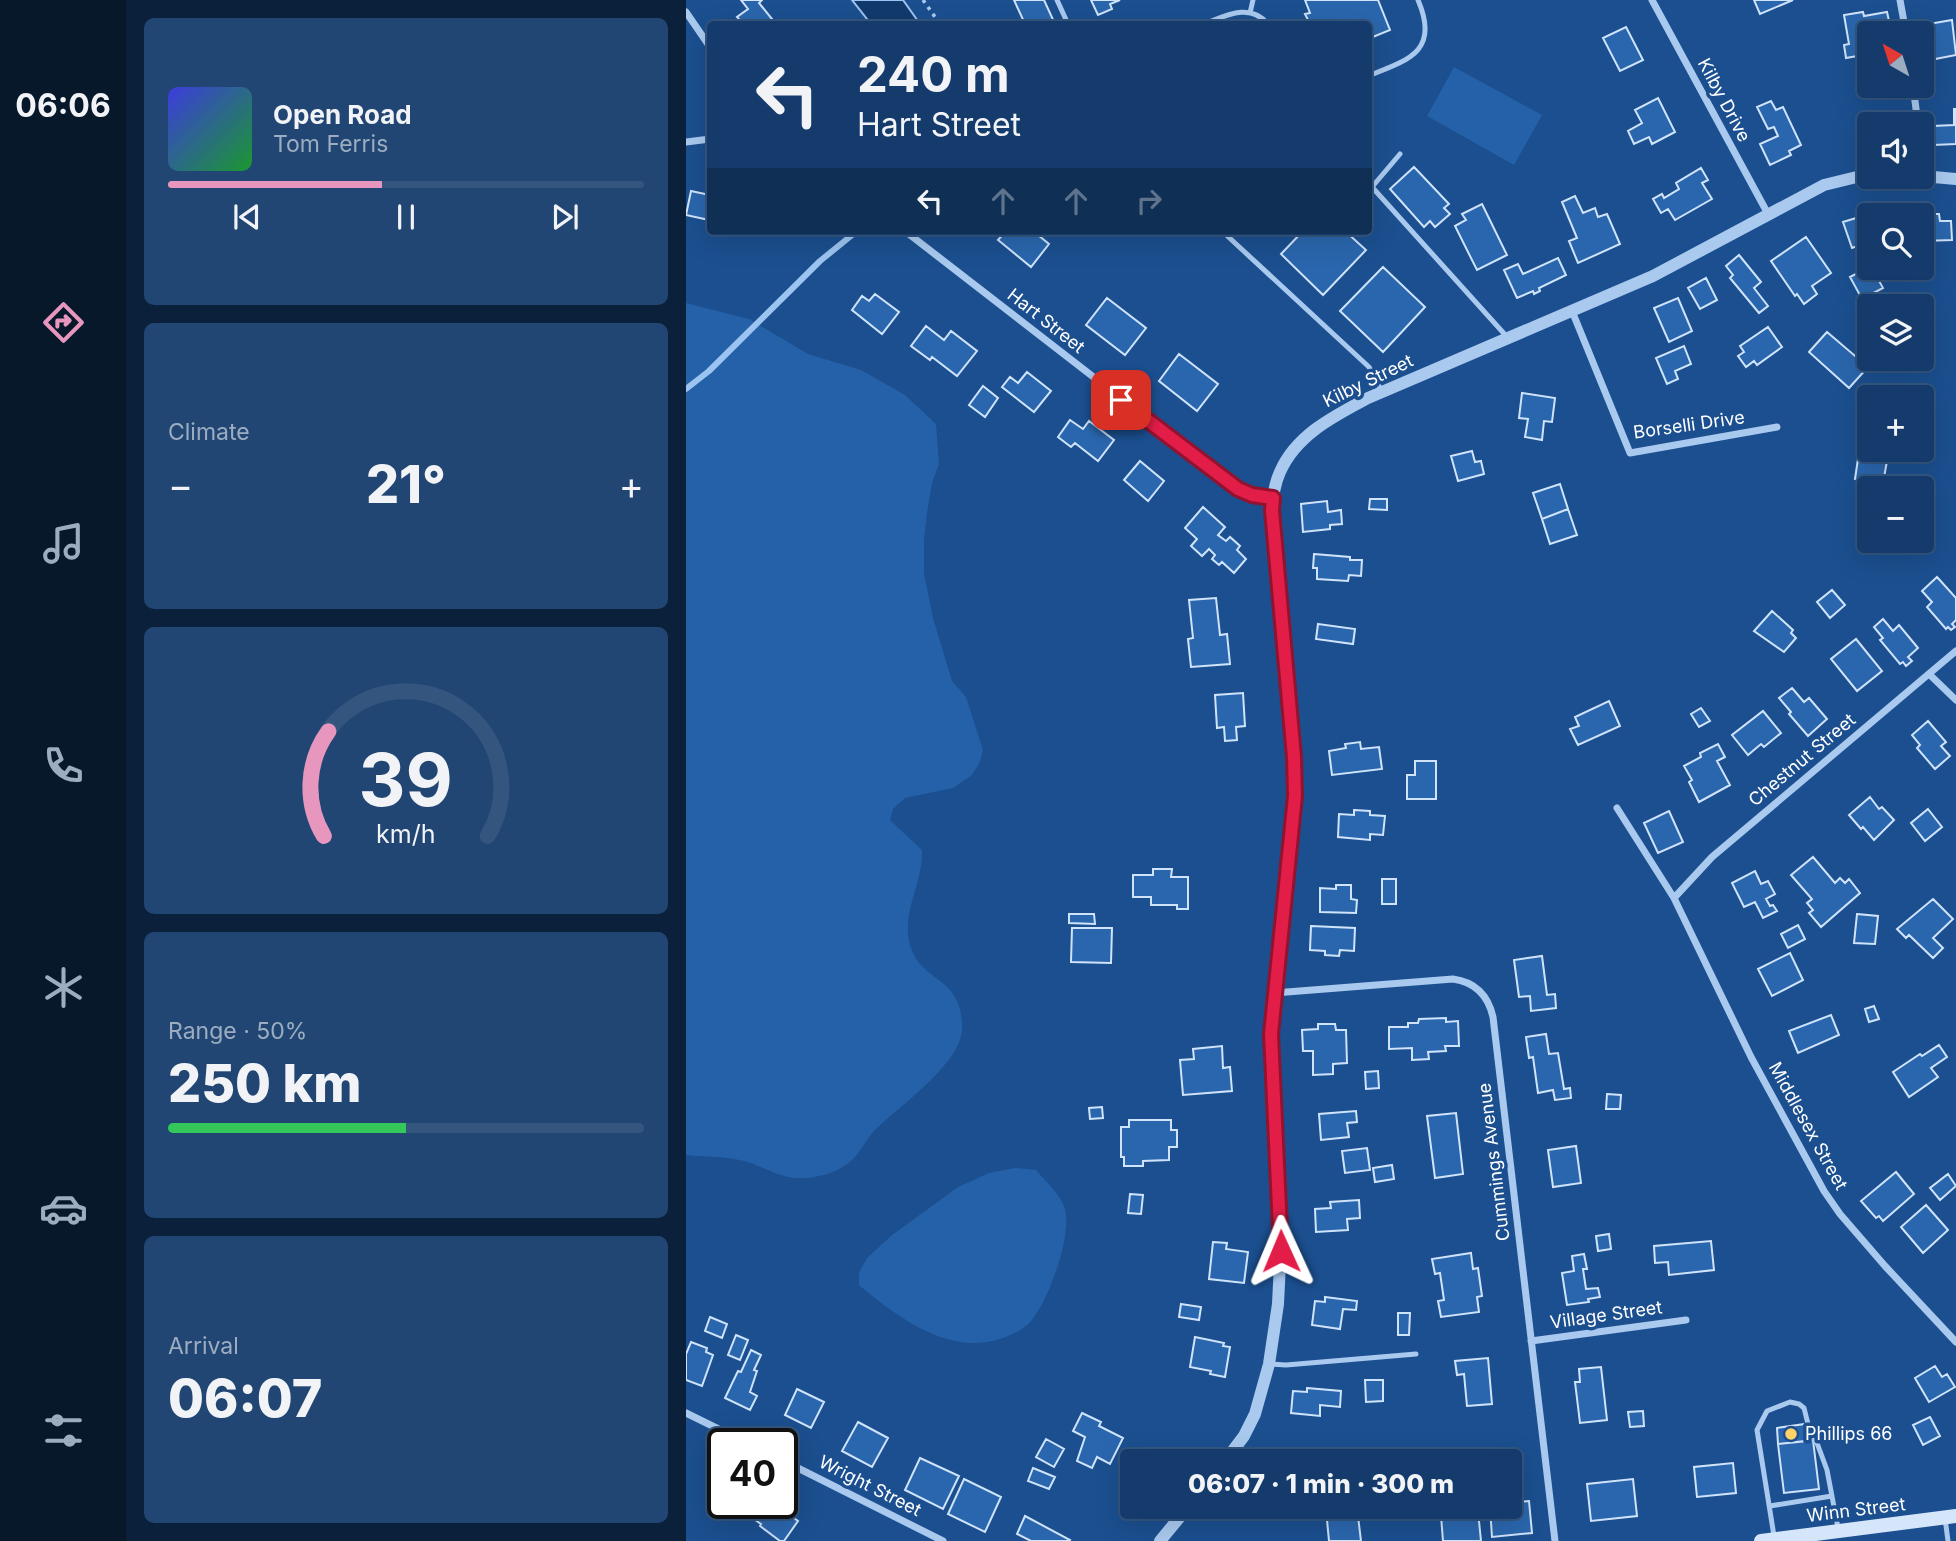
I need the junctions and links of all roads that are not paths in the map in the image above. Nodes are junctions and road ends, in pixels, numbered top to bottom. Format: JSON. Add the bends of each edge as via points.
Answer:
{"nodes":[{"id":1,"x":1057,"y":0,"type":"edge"},
{"id":2,"x":1253,"y":0,"type":"edge"},
{"id":3,"x":1418,"y":0,"type":"edge"},
{"id":4,"x":1652,"y":0,"type":"edge"},
{"id":5,"x":1900,"y":0,"type":"edge"},
{"id":6,"x":686,"y":12,"type":"edge"},
{"id":7,"x":1250,"y":13,"type":"junction"},
{"id":8,"x":1067,"y":21,"type":"edge"},
{"id":9,"x":1211,"y":21,"type":"edge"},
{"id":10,"x":1265,"y":21,"type":"edge"},
{"id":11,"x":1904,"y":21,"type":"edge"},
{"id":12,"x":707,"y":43,"type":"edge"},
{"id":13,"x":1372,"y":74,"type":"edge"},
{"id":14,"x":707,"y":139,"type":"edge"},
{"id":15,"x":686,"y":142,"type":"edge"},
{"id":16,"x":1401,"y":155,"type":"dead end"},
{"id":17,"x":1857,"y":177,"type":"edge"},
{"id":18,"x":1934,"y":177,"type":"edge"},
{"id":19,"x":1956,"y":179,"type":"edge"},
{"id":20,"x":1768,"y":214,"type":"junction"},
{"id":21,"x":910,"y":235,"type":"edge"},
{"id":22,"x":1226,"y":235,"type":"edge"},
{"id":23,"x":1572,"y":311,"type":"junction"},
{"id":24,"x":1508,"y":338,"type":"junction"},
{"id":25,"x":1382,"y":392,"type":"junction"},
{"id":26,"x":1777,"y":427,"type":"dead end"},
{"id":27,"x":1273,"y":498,"type":"junction"},
{"id":28,"x":1956,"y":651,"type":"edge"},
{"id":29,"x":1929,"y":674,"type":"junction"},
{"id":30,"x":1956,"y":700,"type":"edge"},
{"id":31,"x":1617,"y":808,"type":"dead end"},
{"id":32,"x":1674,"y":898,"type":"junction"},
{"id":33,"x":1274,"y":993,"type":"junction"},
{"id":34,"x":1686,"y":1320,"type":"dead end"},
{"id":35,"x":1531,"y":1341,"type":"junction"},
{"id":36,"x":1956,"y":1342,"type":"edge"},
{"id":37,"x":1416,"y":1354,"type":"dead end"},
{"id":38,"x":1269,"y":1364,"type":"junction"},
{"id":39,"x":686,"y":1413,"type":"edge"},
{"id":40,"x":716,"y":1428,"type":"edge"},
{"id":41,"x":1234,"y":1449,"type":"edge"},
{"id":42,"x":798,"y":1468,"type":"edge"},
{"id":43,"x":1832,"y":1496,"type":"junction"},
{"id":44,"x":1770,"y":1506,"type":"junction"},
{"id":45,"x":1950,"y":1517,"type":"edge"},
{"id":46,"x":1178,"y":1519,"type":"edge"},
{"id":47,"x":1845,"y":1534,"type":"edge"},
{"id":48,"x":1768,"y":1540,"type":"edge"},
{"id":49,"x":943,"y":1541,"type":"edge"},
{"id":50,"x":1160,"y":1541,"type":"edge"},
{"id":51,"x":1555,"y":1541,"type":"edge"},
{"id":52,"x":1948,"y":1541,"type":"edge"}],
"edges":[{"from":1,"to":8,"type":"lane"},
{"from":2,"to":7,"type":"lane"},
{"from":3,"to":13,"type":"lane","via":[[1426,27],[1420,48],[1403,62]]},
{"from":4,"to":20,"type":"street","name":"Kilby Drive"},
{"from":5,"to":11,"type":"street"},
{"from":6,"to":12,"type":"street"},
{"from":7,"to":9,"type":"lane","via":[[1233,12]]},
{"from":7,"to":10,"type":"lane"},
{"from":14,"to":15,"type":"street"},
{"from":16,"to":24,"type":"lane","via":[[1373,187]]},
{"from":17,"to":20,"type":"street","name":"Kilby Street","via":[[1824,185]]},
{"from":18,"to":19,"type":"street"},
{"from":20,"to":23,"type":"street","name":"Kilby Street","via":[[1663,271]]},
{"from":21,"to":27,"type":"street","name":"Hart Street","via":[[1238,489]]},
{"from":22,"to":25,"type":"lane","via":[[1369,367]]},
{"from":23,"to":24,"type":"street","name":"Kilby Street"},
{"from":23,"to":26,"type":"street","name":"Borselli Drive","via":[[1630,453]]},
{"from":24,"to":25,"type":"street","name":"Kilby Street"},
{"from":25,"to":27,"type":"street","name":"Kilby Street","via":[[1322,424],[1298,444],[1279,473]]},
{"from":27,"to":33,"type":"street","name":"Kilby Street","via":[[1295,796]]},
{"from":28,"to":29,"type":"street","name":"Chestnut Street"},
{"from":29,"to":30,"type":"street"},
{"from":29,"to":32,"type":"street","name":"Chestnut Street","via":[[1712,857]]},
{"from":31,"to":32,"type":"street","name":"Middlesex Street"},
{"from":32,"to":36,"type":"street","name":"Middlesex Street","via":[[1751,1057],[1824,1191]]},
{"from":33,"to":35,"type":"street","name":"Cummings Avenue","via":[[1446,978],[1468,982],[1485,996],[1493,1017]]},
{"from":33,"to":38,"type":"street","name":"Kilby Street","via":[[1272,1069],[1281,1251]]},
{"from":34,"to":35,"type":"street","name":"Village Street"},
{"from":35,"to":51,"type":"street","name":"Cummings Avenue"},
{"from":37,"to":38,"type":"lane"},
{"from":38,"to":41,"type":"street","name":"Kilby Street","via":[[1252,1424]]},
{"from":39,"to":40,"type":"street"},
{"from":42,"to":49,"type":"street","name":"Wright Street"},
{"from":43,"to":44,"type":"lane"},
{"from":43,"to":44,"type":"lane","via":[[1804,1408],[1790,1402],[1767,1411],[1758,1430]]},
{"from":43,"to":47,"type":"lane"},
{"from":44,"to":48,"type":"lane"},
{"from":45,"to":47,"type":"main road","name":"Winn Street"},
{"from":45,"to":52,"type":"lane"},
{"from":46,"to":50,"type":"street"},
{"from":47,"to":48,"type":"main road","name":"Winn Street"}]}
